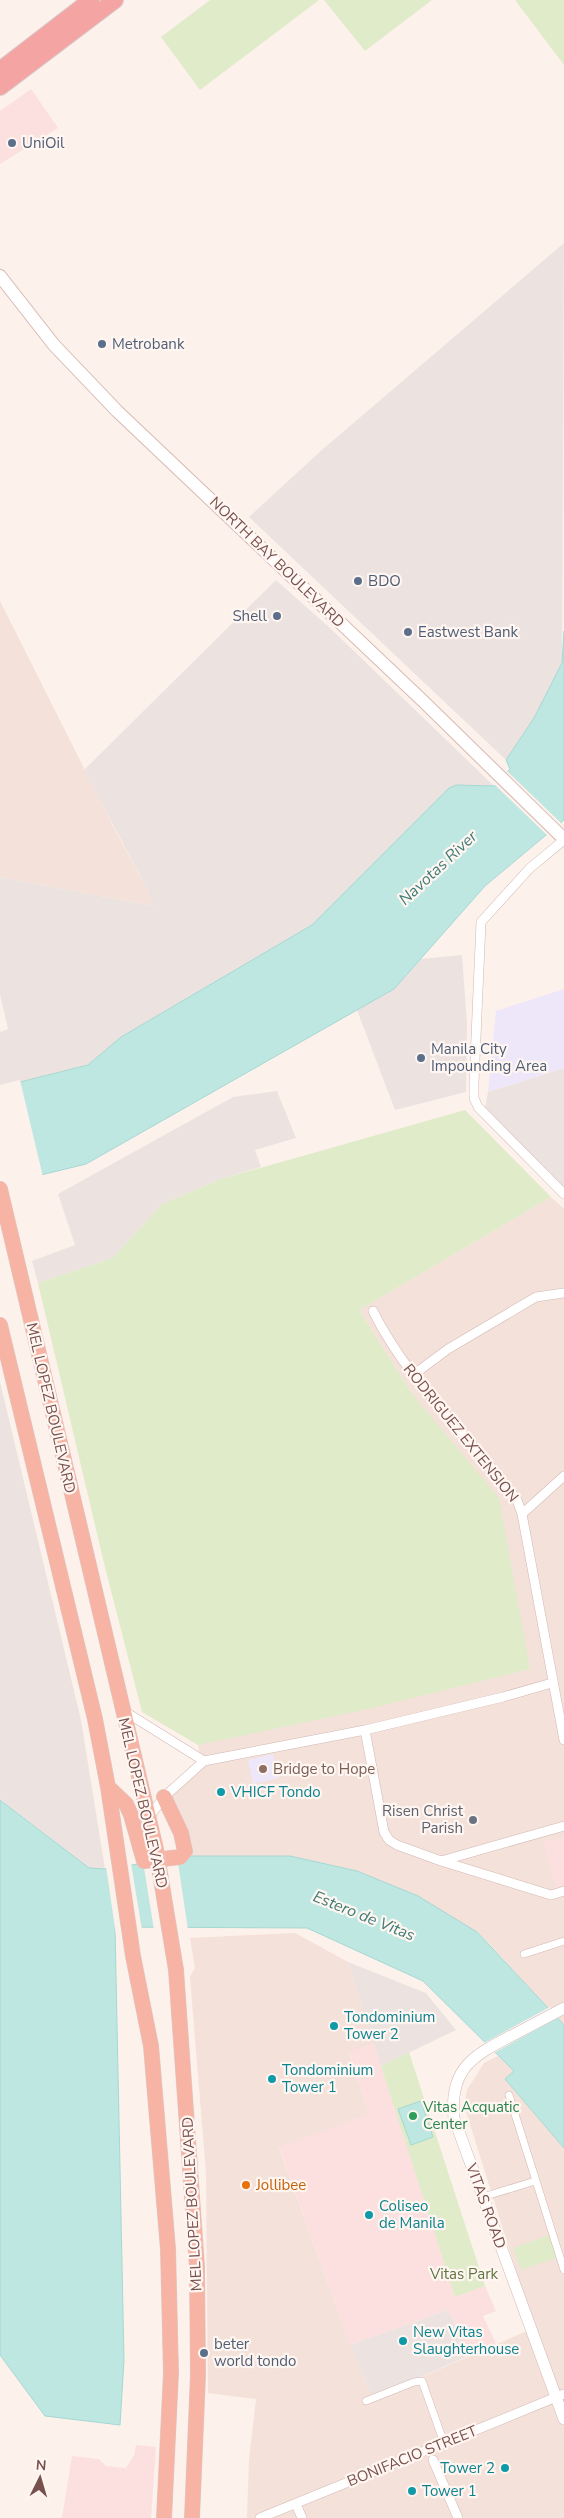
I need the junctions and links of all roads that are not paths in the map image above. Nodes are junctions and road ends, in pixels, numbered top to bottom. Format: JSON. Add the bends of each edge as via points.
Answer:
{"nodes":[{"id":1,"x":91,"y":0,"type":"edge"},
{"id":2,"x":115,"y":0,"type":"edge"},
{"id":3,"x":0,"y":70,"type":"edge"},
{"id":4,"x":0,"y":87,"type":"edge"},
{"id":5,"x":0,"y":276,"type":"edge"},
{"id":6,"x":564,"y":840,"type":"edge"},
{"id":7,"x":0,"y":1189,"type":"edge"},
{"id":8,"x":564,"y":1194,"type":"edge"},
{"id":9,"x":564,"y":1293,"type":"edge"},
{"id":10,"x":373,"y":1310,"type":"dead end"},
{"id":11,"x":0,"y":1325,"type":"edge"},
{"id":12,"x":413,"y":1375,"type":"junction"},
{"id":13,"x":564,"y":1476,"type":"edge"},
{"id":14,"x":522,"y":1514,"type":"junction"},
{"id":15,"x":552,"y":1683,"type":"junction"},
{"id":16,"x":122,"y":1710,"type":"junction"},
{"id":17,"x":365,"y":1730,"type":"junction"},
{"id":18,"x":564,"y":1740,"type":"edge"},
{"id":19,"x":204,"y":1761,"type":"junction"},
{"id":20,"x":108,"y":1786,"type":"junction"},
{"id":21,"x":164,"y":1797,"type":"junction"},
{"id":22,"x":149,"y":1817,"type":"junction"},
{"id":23,"x":564,"y":1826,"type":"edge"},
{"id":24,"x":440,"y":1862,"type":"junction"},
{"id":25,"x":564,"y":1891,"type":"edge"},
{"id":26,"x":564,"y":1941,"type":"edge"},
{"id":27,"x":524,"y":1954,"type":"dead end"},
{"id":28,"x":564,"y":2008,"type":"edge"},
{"id":29,"x":509,"y":2095,"type":"dead end"},
{"id":30,"x":535,"y":2181,"type":"junction"},
{"id":31,"x":483,"y":2197,"type":"junction"},
{"id":32,"x":564,"y":2270,"type":"edge"},
{"id":33,"x":560,"y":2396,"type":"edge"},
{"id":34,"x":366,"y":2401,"type":"dead end"},
{"id":35,"x":564,"y":2419,"type":"edge"},
{"id":36,"x":444,"y":2443,"type":"junction"},
{"id":37,"x":433,"y":2460,"type":"dead end"},
{"id":38,"x":296,"y":2504,"type":"junction"},
{"id":39,"x":164,"y":2518,"type":"edge"},
{"id":40,"x":192,"y":2518,"type":"edge"},
{"id":41,"x":260,"y":2518,"type":"edge"},
{"id":42,"x":302,"y":2518,"type":"edge"},
{"id":43,"x":458,"y":2518,"type":"edge"}],
"edges":[{"from":1,"to":3,"type":"highway"},
{"from":2,"to":4,"type":"highway"},
{"from":5,"to":6,"type":"main road","name":"NORTH BAY BOULEVARD","via":[[54,345],[118,411]]},
{"from":6,"to":8,"type":"street","via":[[530,868],[481,922],[474,1098],[478,1107]]},
{"from":7,"to":16,"type":"highway","name":"MEL LOPEZ BOULEVARD"},
{"from":9,"to":12,"type":"street","via":[[536,1297]]},
{"from":10,"to":12,"type":"street","name":"RODRIGUEZ EXTENSION","via":[[387,1339]]},
{"from":11,"to":20,"type":"highway","name":"MEL LOPEZ BOULEVARD","via":[[95,1719]]},
{"from":12,"to":14,"type":"street","name":"RODRIGUEZ EXTENSION","via":[[511,1492]]},
{"from":13,"to":14,"type":"street"},
{"from":14,"to":15,"type":"street","name":"RODRIGUEZ EXTENSION"},
{"from":15,"to":17,"type":"street"},
{"from":15,"to":18,"type":"street","name":"RODRIGUEZ EXTENSION"},
{"from":16,"to":19,"type":"street"},
{"from":16,"to":22,"type":"highway","name":"MEL LOPEZ BOULEVARD"},
{"from":17,"to":19,"type":"street"},
{"from":17,"to":24,"type":"street","via":[[384,1832],[389,1840]]},
{"from":19,"to":21,"type":"street"},
{"from":20,"to":21,"type":"highway","via":[[128,1810],[144,1861],[180,1857],[185,1851]]},
{"from":20,"to":39,"type":"highway","name":"MEL LOPEZ BOULEVARD","via":[[133,1956],[151,2046],[168,2248],[171,2373]]},
{"from":21,"to":22,"type":"street"},
{"from":22,"to":40,"type":"highway","name":"MEL LOPEZ BOULEVARD","bridge":true,"via":[[176,1970],[197,2258],[198,2375]]},
{"from":23,"to":24,"type":"street"},
{"from":24,"to":25,"type":"street","via":[[551,1895]]},
{"from":26,"to":27,"type":"street"},
{"from":28,"to":31,"type":"street","name":"VITAS ROAD","via":[[479,2052],[460,2076],[453,2101],[454,2118]]},
{"from":29,"to":30,"type":"street"},
{"from":30,"to":31,"type":"street"},
{"from":30,"to":32,"type":"street"},
{"from":31,"to":33,"type":"street","name":"VITAS ROAD"},
{"from":33,"to":35,"type":"street","name":"VITAS ROAD"},
{"from":33,"to":36,"type":"street","name":"BONIFACIO STREET"},
{"from":34,"to":36,"type":"street","via":[[422,2381]]},
{"from":36,"to":38,"type":"street","name":"BONIFACIO STREET"},
{"from":37,"to":43,"type":"street"},
{"from":38,"to":41,"type":"street","name":"BONIFACIO STREET"},
{"from":38,"to":42,"type":"street"}]}
